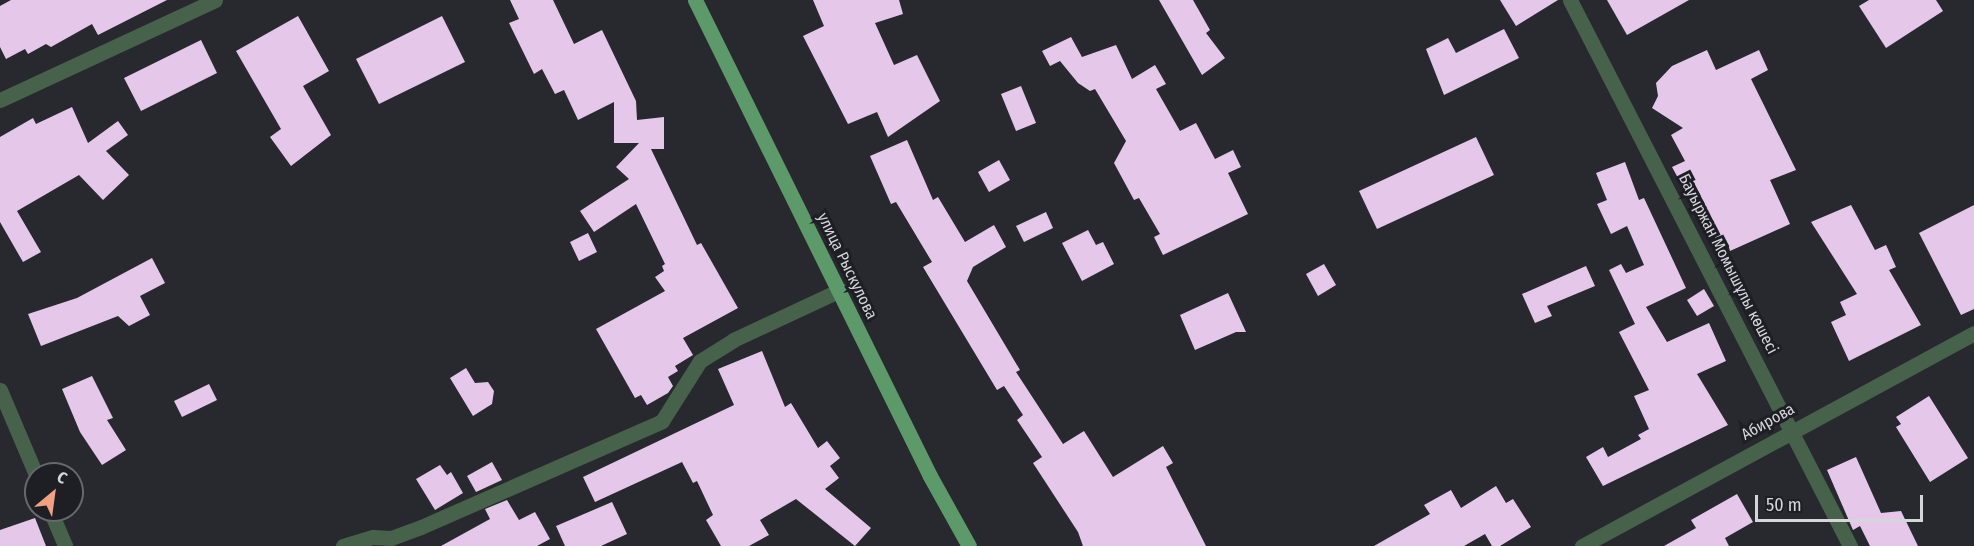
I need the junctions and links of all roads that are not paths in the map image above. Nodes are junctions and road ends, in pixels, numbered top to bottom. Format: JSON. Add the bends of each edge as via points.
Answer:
{"nodes":[{"id":1,"x":214,"y":0,"type":"edge"},
{"id":2,"x":695,"y":0,"type":"edge"},
{"id":3,"x":1570,"y":0,"type":"edge"},
{"id":4,"x":0,"y":100,"type":"edge"},
{"id":5,"x":840,"y":290,"type":"junction"},
{"id":6,"x":1974,"y":333,"type":"edge"},
{"id":7,"x":0,"y":390,"type":"edge"},
{"id":8,"x":1789,"y":431,"type":"junction"},
{"id":9,"x":30,"y":462,"type":"edge"},
{"id":10,"x":55,"y":522,"type":"edge"},
{"id":11,"x":65,"y":546,"type":"edge"},
{"id":12,"x":343,"y":546,"type":"edge"},
{"id":13,"x":969,"y":546,"type":"edge"},
{"id":14,"x":1582,"y":546,"type":"edge"},
{"id":15,"x":1850,"y":546,"type":"edge"}],
"edges":[{"from":1,"to":4,"type":"street"},
{"from":2,"to":5,"type":"main road","name":"улица Рыскулова"},
{"from":3,"to":8,"type":"street","name":"Бауыржан Момышұлы көшесі","via":[[1759,363]]},
{"from":5,"to":12,"type":"street","via":[[733,340],[700,361],[662,421],[421,527],[391,538],[373,537]]},
{"from":5,"to":13,"type":"main road","name":"улица Рыскулова","via":[[930,477]]},
{"from":6,"to":8,"type":"street","name":"Абирова"},
{"from":7,"to":9,"type":"street"},
{"from":8,"to":14,"type":"street","name":"Абирова"},
{"from":8,"to":15,"type":"street","name":"Бауыржан Момышұлы көшесі"},
{"from":10,"to":11,"type":"street"}]}
